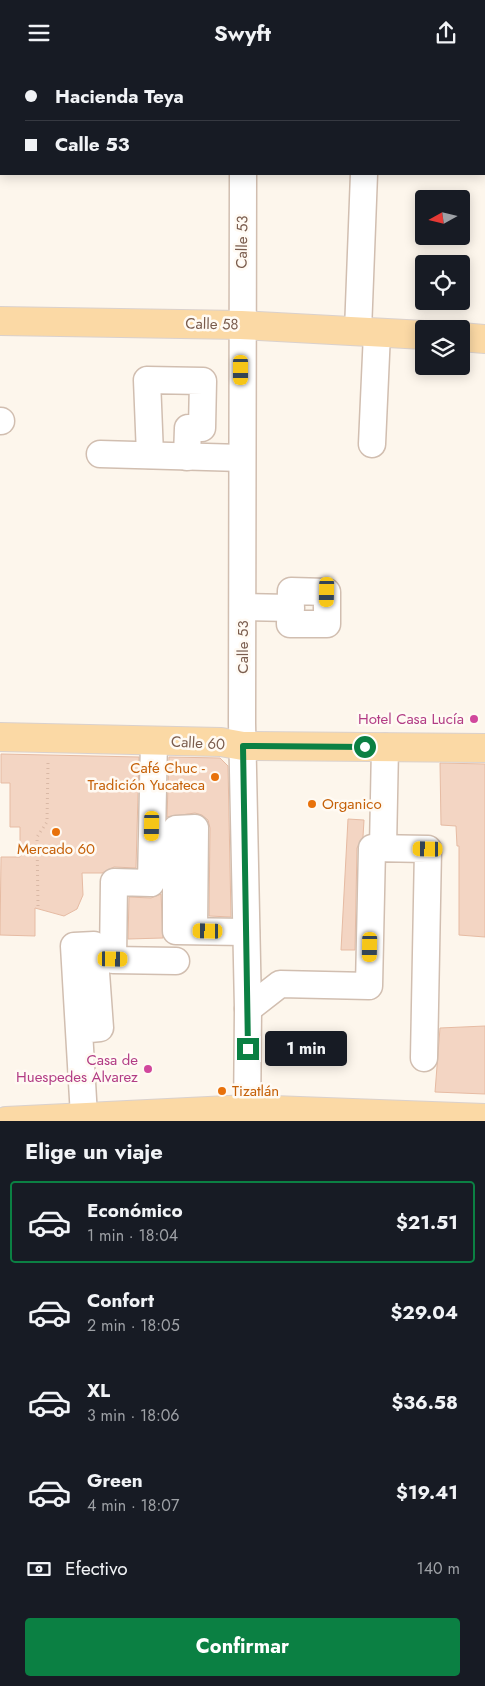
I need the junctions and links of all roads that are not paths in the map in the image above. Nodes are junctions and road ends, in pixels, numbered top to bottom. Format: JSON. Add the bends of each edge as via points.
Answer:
{"nodes":[{"id":1,"x":243,"y":175,"type":"edge"},
{"id":2,"x":364,"y":175,"type":"edge"},
{"id":3,"x":0,"y":321,"type":"edge"},
{"id":4,"x":241,"y":325,"type":"junction"},
{"id":5,"x":367,"y":332,"type":"junction"},
{"id":6,"x":415,"y":335,"type":"edge"},
{"id":7,"x":470,"y":338,"type":"edge"},
{"id":8,"x":485,"y":339,"type":"edge"},
{"id":9,"x":372,"y":444,"type":"dead end"},
{"id":10,"x":100,"y":454,"type":"dead end"},
{"id":11,"x":150,"y":455,"type":"junction"},
{"id":12,"x":187,"y":457,"type":"junction"},
{"id":13,"x":242,"y":458,"type":"junction"},
{"id":14,"x":243,"y":607,"type":"junction"},
{"id":15,"x":290,"y":607,"type":"dead end"},
{"id":16,"x":0,"y":727,"type":"edge"},
{"id":17,"x":0,"y":737,"type":"edge"},
{"id":18,"x":485,"y":737,"type":"edge"},
{"id":19,"x":154,"y":745,"type":"junction"},
{"id":20,"x":243,"y":745,"type":"junction"},
{"id":21,"x":0,"y":746,"type":"edge"},
{"id":22,"x":485,"y":748,"type":"edge"},
{"id":23,"x":384,"y":753,"type":"junction"},
{"id":24,"x":485,"y":759,"type":"edge"},
{"id":25,"x":382,"y":848,"type":"junction"},
{"id":26,"x":194,"y":931,"type":"dead end"},
{"id":27,"x":246,"y":932,"type":"junction"},
{"id":28,"x":176,"y":961,"type":"dead end"},
{"id":29,"x":248,"y":1009,"type":"junction"},
{"id":30,"x":79,"y":1030,"type":"dead end"},
{"id":31,"x":424,"y":1058,"type":"dead end"},
{"id":32,"x":248,"y":1115,"type":"edge"},
{"id":33,"x":84,"y":1116,"type":"junction"},
{"id":34,"x":485,"y":1119,"type":"edge"},
{"id":35,"x":6,"y":1121,"type":"edge"}],
"edges":[{"from":1,"to":4,"type":"street","name":"Calle 53"},
{"from":2,"to":5,"type":"street"},
{"from":3,"to":4,"type":"main road","name":"Calle 58"},
{"from":4,"to":5,"type":"main road","name":"Calle 58"},
{"from":4,"to":13,"type":"street","name":"Calle 53"},
{"from":5,"to":6,"type":"main road","name":"Calle 58"},
{"from":5,"to":9,"type":"street"},
{"from":7,"to":8,"type":"main road"},
{"from":10,"to":11,"type":"street"},
{"from":11,"to":12,"type":"street"},
{"from":11,"to":12,"type":"street","via":[[147,380],[203,381],[202,428],[188,428]]},
{"from":12,"to":13,"type":"street"},
{"from":13,"to":14,"type":"street","name":"Calle 53"},
{"from":14,"to":15,"type":"street"},
{"from":14,"to":20,"type":"street","name":"Calle 53"},
{"from":16,"to":20,"type":"street"},
{"from":17,"to":19,"type":"main road","name":"Calle 60"},
{"from":18,"to":20,"type":"street"},
{"from":19,"to":20,"type":"main road","name":"Calle 60","via":[[221,742]]},
{"from":19,"to":21,"type":"street"},
{"from":19,"to":28,"type":"street","via":[[151,883],[114,882],[113,959]]},
{"from":20,"to":23,"type":"main road","name":"Calle 60"},
{"from":20,"to":27,"type":"street","name":"Calle 53"},
{"from":22,"to":23,"type":"main road","name":"Calle 60"},
{"from":23,"to":24,"type":"street"},
{"from":23,"to":25,"type":"street"},
{"from":25,"to":29,"type":"street","via":[[372,848],[369,986],[280,984]]},
{"from":25,"to":31,"type":"street","via":[[428,849]]},
{"from":26,"to":27,"type":"street"},
{"from":27,"to":29,"type":"street","name":"Calle 53"},
{"from":29,"to":32,"type":"street","name":"Calle 53"},
{"from":30,"to":33,"type":"street"},
{"from":32,"to":33,"type":"main road"},
{"from":32,"to":34,"type":"main road"},
{"from":33,"to":35,"type":"main road"}]}
